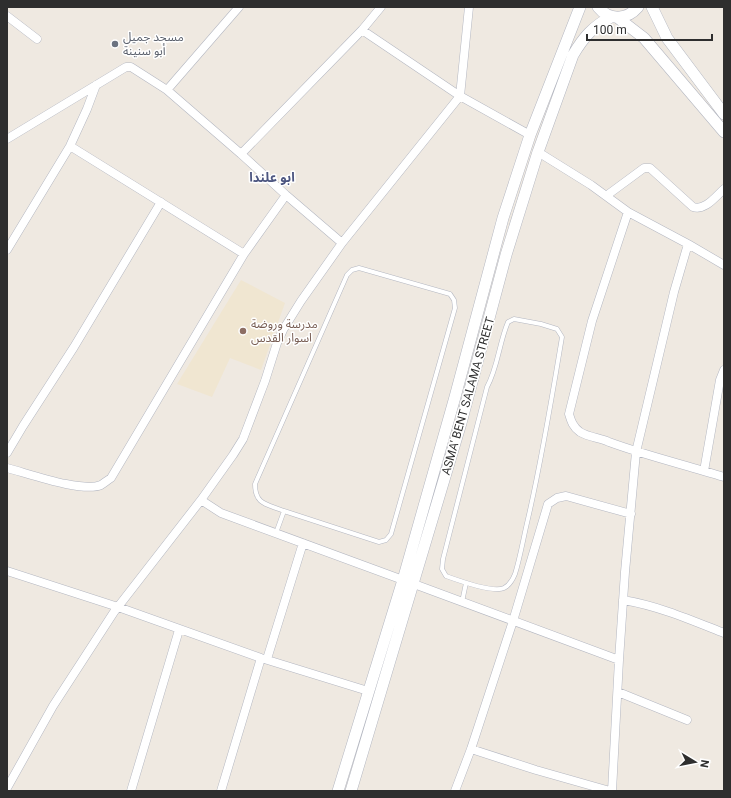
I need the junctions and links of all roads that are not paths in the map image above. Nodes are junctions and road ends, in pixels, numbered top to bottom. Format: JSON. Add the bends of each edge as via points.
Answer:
{"nodes":[{"id":1,"x":239,"y":7,"type":"edge"},
{"id":2,"x":381,"y":7,"type":"edge"},
{"id":3,"x":469,"y":7,"type":"edge"},
{"id":4,"x":576,"y":7,"type":"edge"},
{"id":5,"x":580,"y":7,"type":"edge"},
{"id":6,"x":598,"y":7,"type":"edge"},
{"id":7,"x":638,"y":7,"type":"edge"},
{"id":8,"x":652,"y":7,"type":"edge"},
{"id":9,"x":7,"y":16,"type":"edge"},
{"id":10,"x":615,"y":17,"type":"junction"},
{"id":11,"x":575,"y":19,"type":"junction"},
{"id":12,"x":362,"y":30,"type":"junction"},
{"id":13,"x":37,"y":39,"type":"dead end"},
{"id":14,"x":96,"y":85,"type":"junction"},
{"id":15,"x":168,"y":90,"type":"junction"},
{"id":16,"x":460,"y":96,"type":"junction"},
{"id":17,"x":723,"y":112,"type":"edge"},
{"id":18,"x":724,"y":132,"type":"edge"},
{"id":19,"x":530,"y":135,"type":"junction"},
{"id":20,"x":7,"y":139,"type":"edge"},
{"id":21,"x":70,"y":146,"type":"junction"},
{"id":22,"x":538,"y":152,"type":"junction"},
{"id":23,"x":241,"y":154,"type":"junction"},
{"id":24,"x":724,"y":189,"type":"edge"},
{"id":25,"x":286,"y":195,"type":"junction"},
{"id":26,"x":606,"y":196,"type":"junction"},
{"id":27,"x":161,"y":202,"type":"junction"},
{"id":28,"x":628,"y":212,"type":"junction"},
{"id":29,"x":342,"y":243,"type":"junction"},
{"id":30,"x":688,"y":244,"type":"junction"},
{"id":31,"x":7,"y":250,"type":"edge"},
{"id":32,"x":244,"y":254,"type":"junction"},
{"id":33,"x":724,"y":265,"type":"edge"},
{"id":34,"x":724,"y":370,"type":"edge"},
{"id":35,"x":7,"y":452,"type":"edge"},
{"id":36,"x":636,"y":452,"type":"junction"},
{"id":37,"x":7,"y":468,"type":"edge"},
{"id":38,"x":704,"y":471,"type":"junction"},
{"id":39,"x":724,"y":477,"type":"edge"},
{"id":40,"x":201,"y":500,"type":"junction"},
{"id":41,"x":284,"y":511,"type":"junction"},
{"id":42,"x":631,"y":514,"type":"junction"},
{"id":43,"x":276,"y":533,"type":"junction"},
{"id":44,"x":303,"y":543,"type":"junction"},
{"id":45,"x":7,"y":571,"type":"edge"},
{"id":46,"x":408,"y":582,"type":"junction"},
{"id":47,"x":466,"y":583,"type":"junction"},
{"id":48,"x":623,"y":600,"type":"junction"},
{"id":49,"x":462,"y":602,"type":"junction"},
{"id":50,"x":118,"y":607,"type":"junction"},
{"id":51,"x":513,"y":620,"type":"junction"},
{"id":52,"x":179,"y":630,"type":"junction"},
{"id":53,"x":724,"y":633,"type":"edge"},
{"id":54,"x":264,"y":659,"type":"junction"},
{"id":55,"x":619,"y":660,"type":"junction"},
{"id":56,"x":368,"y":690,"type":"junction"},
{"id":57,"x":618,"y":692,"type":"junction"},
{"id":58,"x":686,"y":720,"type":"dead end"},
{"id":59,"x":472,"y":749,"type":"junction"},
{"id":60,"x":7,"y":788,"type":"edge"},
{"id":61,"x":132,"y":791,"type":"edge"},
{"id":62,"x":221,"y":791,"type":"edge"},
{"id":63,"x":338,"y":791,"type":"edge"},
{"id":64,"x":351,"y":791,"type":"edge"},
{"id":65,"x":456,"y":791,"type":"edge"},
{"id":66,"x":611,"y":791,"type":"edge"}],
"edges":[{"from":1,"to":15,"type":"street"},
{"from":2,"to":12,"type":"street"},
{"from":3,"to":16,"type":"street"},
{"from":4,"to":11,"type":"main road"},
{"from":5,"to":11,"type":"main road","name":"ASMA' BENT SALAMA STREET"},
{"from":6,"to":10,"type":"main road","via":[[604,14]]},
{"from":7,"to":10,"type":"main road","name":"ASMA' BENT SALAMA STREET","via":[[629,15]]},
{"from":8,"to":17,"type":"main road","via":[[667,38]]},
{"from":9,"to":13,"type":"street"},
{"from":10,"to":18,"type":"main road","via":[[644,38]]},
{"from":10,"to":22,"type":"main road","name":"ASMA' BENT SALAMA STREET","via":[[600,22],[590,31],[573,56]]},
{"from":11,"to":19,"type":"main road","name":"ASMA' BENT SALAMA STREET"},
{"from":12,"to":16,"type":"street"},
{"from":12,"to":23,"type":"street"},
{"from":14,"to":15,"type":"street","via":[[126,67],[131,67]]},
{"from":14,"to":20,"type":"street"},
{"from":14,"to":21,"type":"street"},
{"from":15,"to":23,"type":"street"},
{"from":16,"to":19,"type":"street"},
{"from":16,"to":29,"type":"street"},
{"from":19,"to":46,"type":"main road","name":"ASMA' BENT SALAMA STREET","via":[[503,218]]},
{"from":21,"to":27,"type":"street"},
{"from":21,"to":31,"type":"street"},
{"from":22,"to":26,"type":"street"},
{"from":22,"to":46,"type":"main road","name":"ASMA' BENT SALAMA STREET","via":[[506,255],[463,415]]},
{"from":23,"to":25,"type":"street"},
{"from":24,"to":26,"type":"street","via":[[704,207],[693,207],[650,168],[644,168]]},
{"from":25,"to":29,"type":"street"},
{"from":25,"to":32,"type":"street"},
{"from":26,"to":28,"type":"street"},
{"from":27,"to":32,"type":"street"},
{"from":27,"to":35,"type":"street"},
{"from":28,"to":30,"type":"street"},
{"from":28,"to":36,"type":"street","via":[[592,321],[569,414],[574,427],[580,432]]},
{"from":29,"to":40,"type":"street","via":[[283,330],[242,440]]},
{"from":30,"to":33,"type":"street"},
{"from":30,"to":36,"type":"street","via":[[665,327]]},
{"from":32,"to":37,"type":"street","via":[[111,478],[100,485],[62,484]]},
{"from":34,"to":38,"type":"street"},
{"from":36,"to":38,"type":"street"},
{"from":36,"to":42,"type":"street"},
{"from":38,"to":39,"type":"street"},
{"from":40,"to":43,"type":"street","via":[[221,513]]},
{"from":40,"to":50,"type":"street"},
{"from":41,"to":41,"type":"lane","via":[[260,501],[256,497],[255,484],[346,275],[359,268],[450,294],[454,300],[454,308],[391,534],[386,540],[378,542]]},
{"from":41,"to":43,"type":"lane"},
{"from":42,"to":48,"type":"street"},
{"from":42,"to":51,"type":"street","via":[[566,496],[548,504]]},
{"from":43,"to":44,"type":"street"},
{"from":44,"to":46,"type":"street"},
{"from":44,"to":54,"type":"street"},
{"from":45,"to":50,"type":"street"},
{"from":46,"to":49,"type":"street"},
{"from":46,"to":56,"type":"main road","name":"ASMA' BENT SALAMA STREET"},
{"from":46,"to":64,"type":"main road","name":"ASMA' BENT SALAMA STREET"},
{"from":47,"to":47,"type":"lane","via":[[446,576],[442,569],[443,559],[487,387],[493,376],[505,329],[508,322],[514,319],[557,329],[562,336],[549,416],[515,574],[509,585],[498,590]]},
{"from":47,"to":49,"type":"lane"},
{"from":48,"to":53,"type":"street","via":[[683,616]]},
{"from":48,"to":55,"type":"street"},
{"from":49,"to":51,"type":"street"},
{"from":50,"to":52,"type":"street"},
{"from":50,"to":60,"type":"street","via":[[53,706]]},
{"from":51,"to":55,"type":"street"},
{"from":51,"to":59,"type":"street"},
{"from":52,"to":54,"type":"street"},
{"from":52,"to":61,"type":"street"},
{"from":54,"to":56,"type":"street"},
{"from":54,"to":62,"type":"street"},
{"from":55,"to":57,"type":"street"},
{"from":56,"to":63,"type":"main road","name":"ASMA' BENT SALAMA STREET"},
{"from":57,"to":58,"type":"street"},
{"from":57,"to":66,"type":"street"},
{"from":59,"to":65,"type":"street"},
{"from":59,"to":66,"type":"street"}]}
